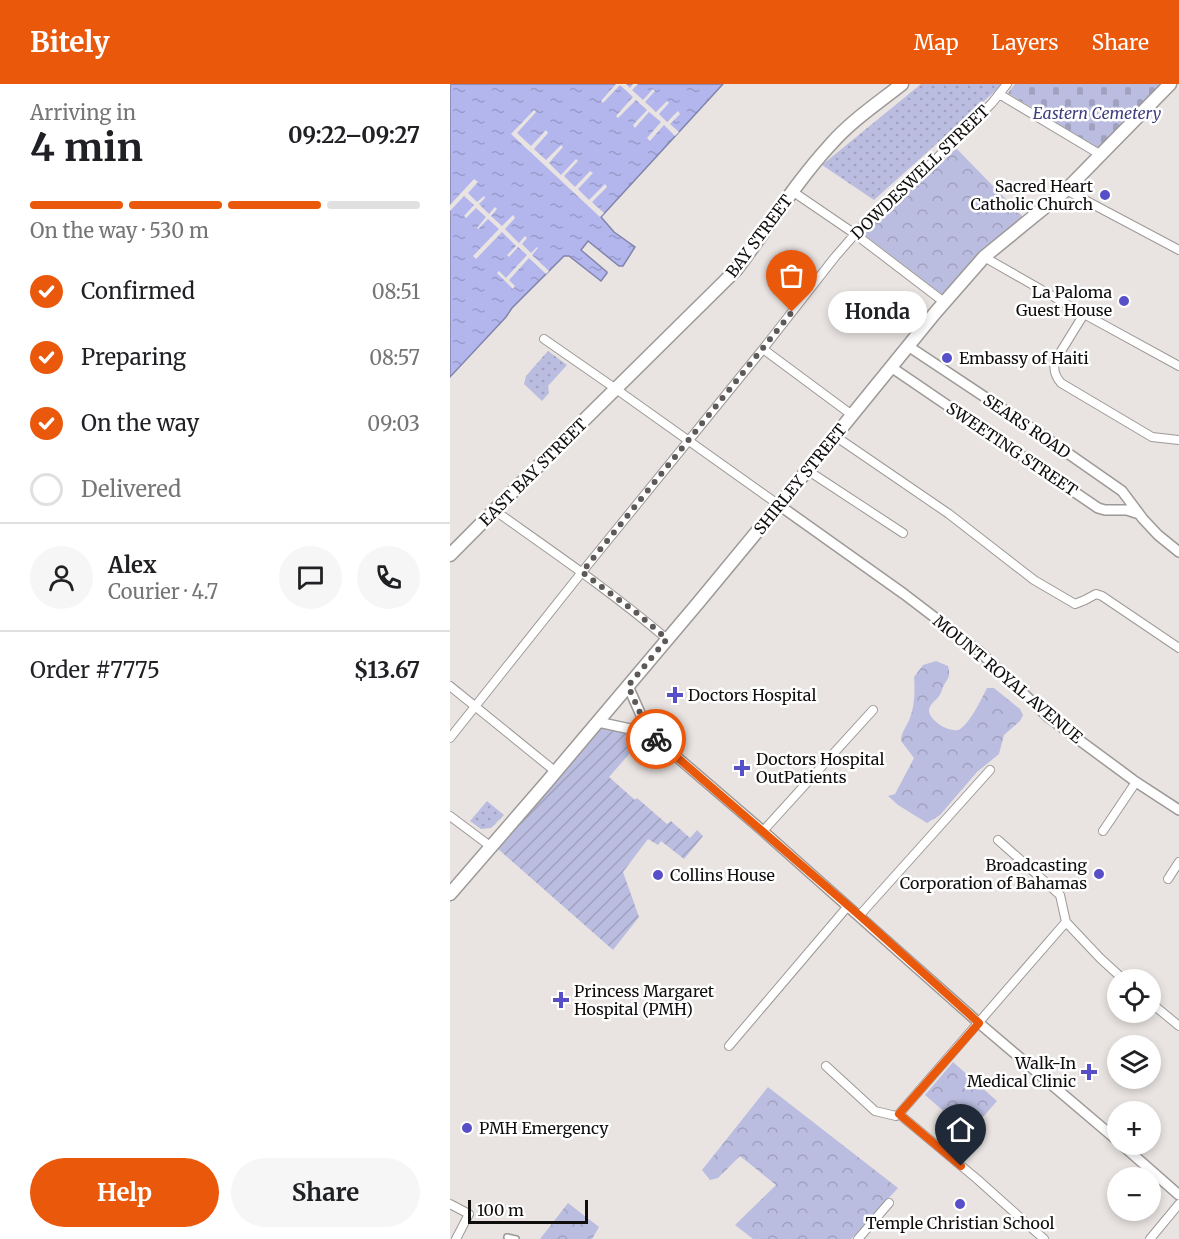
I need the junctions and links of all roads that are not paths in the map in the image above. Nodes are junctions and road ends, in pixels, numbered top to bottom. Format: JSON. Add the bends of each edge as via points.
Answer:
{"nodes":[{"id":1,"x":902,"y":84,"type":"edge"},
{"id":2,"x":1007,"y":84,"type":"edge"},
{"id":3,"x":1170,"y":84,"type":"edge"},
{"id":4,"x":999,"y":94,"type":"junction"},
{"id":5,"x":1101,"y":155,"type":"junction"},
{"id":6,"x":1066,"y":190,"type":"junction"},
{"id":7,"x":792,"y":191,"type":"junction"},
{"id":8,"x":855,"y":234,"type":"junction"},
{"id":9,"x":1179,"y":250,"type":"edge"},
{"id":10,"x":984,"y":257,"type":"junction"},
{"id":11,"x":944,"y":302,"type":"junction"},
{"id":12,"x":1084,"y":314,"type":"junction"},
{"id":13,"x":544,"y":339,"type":"dead end"},
{"id":14,"x":908,"y":346,"type":"junction"},
{"id":15,"x":763,"y":349,"type":"junction"},
{"id":16,"x":1179,"y":366,"type":"edge"},
{"id":17,"x":891,"y":367,"type":"junction"},
{"id":18,"x":616,"y":389,"type":"junction"},
{"id":19,"x":852,"y":415,"type":"junction"},
{"id":20,"x":835,"y":436,"type":"junction"},
{"id":21,"x":689,"y":441,"type":"junction"},
{"id":22,"x":1179,"y":441,"type":"edge"},
{"id":23,"x":807,"y":470,"type":"junction"},
{"id":24,"x":779,"y":505,"type":"junction"},
{"id":25,"x":494,"y":510,"type":"junction"},
{"id":26,"x":1139,"y":514,"type":"junction"},
{"id":27,"x":903,"y":534,"type":"dead end"},
{"id":28,"x":1179,"y":552,"type":"edge"},
{"id":29,"x":450,"y":555,"type":"edge"},
{"id":30,"x":582,"y":572,"type":"junction"},
{"id":31,"x":667,"y":639,"type":"junction"},
{"id":32,"x":1179,"y":648,"type":"edge"},
{"id":33,"x":450,"y":686,"type":"edge"},
{"id":34,"x":628,"y":686,"type":"junction"},
{"id":35,"x":476,"y":707,"type":"junction"},
{"id":36,"x":873,"y":710,"type":"dead end"},
{"id":37,"x":598,"y":722,"type":"junction"},
{"id":38,"x":649,"y":733,"type":"junction"},
{"id":39,"x":450,"y":738,"type":"edge"},
{"id":40,"x":990,"y":770,"type":"dead end"},
{"id":41,"x":556,"y":772,"type":"junction"},
{"id":42,"x":1136,"y":782,"type":"junction"},
{"id":43,"x":1179,"y":810,"type":"edge"},
{"id":44,"x":450,"y":816,"type":"edge"},
{"id":45,"x":763,"y":831,"type":"junction"},
{"id":46,"x":1102,"y":831,"type":"dead end"},
{"id":47,"x":998,"y":840,"type":"dead end"},
{"id":48,"x":490,"y":846,"type":"junction"},
{"id":49,"x":1179,"y":862,"type":"edge"},
{"id":50,"x":1168,"y":879,"type":"dead end"},
{"id":51,"x":450,"y":894,"type":"edge"},
{"id":52,"x":848,"y":906,"type":"junction"},
{"id":53,"x":859,"y":915,"type":"junction"},
{"id":54,"x":1066,"y":922,"type":"junction"},
{"id":55,"x":1112,"y":969,"type":"edge"},
{"id":56,"x":1161,"y":1011,"type":"edge"},
{"id":57,"x":979,"y":1023,"type":"junction"},
{"id":58,"x":1179,"y":1026,"type":"edge"},
{"id":59,"x":729,"y":1046,"type":"dead end"},
{"id":60,"x":826,"y":1066,"type":"dead end"},
{"id":61,"x":899,"y":1114,"type":"junction"},
{"id":62,"x":1107,"y":1133,"type":"edge"},
{"id":63,"x":1134,"y":1155,"type":"edge"},
{"id":64,"x":1179,"y":1195,"type":"edge"},
{"id":65,"x":889,"y":1203,"type":"dead end"},
{"id":66,"x":450,"y":1204,"type":"edge"},
{"id":67,"x":1179,"y":1204,"type":"edge"},
{"id":68,"x":860,"y":1236,"type":"edge"},
{"id":69,"x":507,"y":1237,"type":"dead end"},
{"id":70,"x":456,"y":1239,"type":"edge"},
{"id":71,"x":516,"y":1239,"type":"edge"},
{"id":72,"x":872,"y":1239,"type":"edge"},
{"id":73,"x":1044,"y":1239,"type":"edge"},
{"id":74,"x":1150,"y":1239,"type":"edge"}],
"edges":[{"from":1,"to":7,"type":"highway","name":"BAY STREET","via":[[833,141]]},
{"from":2,"to":4,"type":"street","name":"DOWDESWELL STREET"},
{"from":3,"to":5,"type":"highway","name":"SHIRLEY STREET"},
{"from":4,"to":5,"type":"street"},
{"from":4,"to":8,"type":"street","name":"DOWDESWELL STREET"},
{"from":5,"to":6,"type":"highway","name":"SHIRLEY STREET"},
{"from":6,"to":9,"type":"street"},
{"from":6,"to":10,"type":"highway","name":"SHIRLEY STREET"},
{"from":7,"to":8,"type":"street"},
{"from":7,"to":18,"type":"highway","name":"BAY STREET","via":[[736,270]]},
{"from":8,"to":11,"type":"street"},
{"from":8,"to":15,"type":"street","name":"DOWDESWELL STREET"},
{"from":10,"to":11,"type":"highway","name":"SHIRLEY STREET"},
{"from":10,"to":12,"type":"street"},
{"from":11,"to":14,"type":"highway","name":"SHIRLEY STREET"},
{"from":12,"to":16,"type":"street"},
{"from":12,"to":22,"type":"street","via":[[1055,361],[1056,378],[1152,437]]},
{"from":13,"to":18,"type":"street"},
{"from":14,"to":17,"type":"highway","name":"SHIRLEY STREET"},
{"from":14,"to":26,"type":"street","name":"SEARS ROAD","via":[[1122,491]]},
{"from":15,"to":19,"type":"street"},
{"from":15,"to":21,"type":"street","name":"DOWDESWELL STREET"},
{"from":17,"to":19,"type":"highway","name":"SHIRLEY STREET"},
{"from":17,"to":26,"type":"street","name":"SWEETING STREET","via":[[1101,510]]},
{"from":18,"to":21,"type":"street"},
{"from":18,"to":25,"type":"highway","name":"EAST BAY STREET"},
{"from":19,"to":20,"type":"highway","name":"SHIRLEY STREET"},
{"from":20,"to":23,"type":"highway","name":"SHIRLEY STREET"},
{"from":20,"to":32,"type":"street","via":[[949,514],[1034,580],[1075,604],[1096,594],[1102,596]]},
{"from":21,"to":24,"type":"street"},
{"from":21,"to":30,"type":"street","name":"DOWDESWELL STREET"},
{"from":23,"to":24,"type":"highway","name":"SHIRLEY STREET"},
{"from":23,"to":27,"type":"street"},
{"from":24,"to":31,"type":"highway","name":"SHIRLEY STREET"},
{"from":24,"to":42,"type":"street","name":"MOUNT ROYAL AVENUE","via":[[980,652],[1048,717]]},
{"from":25,"to":29,"type":"highway","name":"EAST BAY STREET"},
{"from":25,"to":30,"type":"street"},
{"from":26,"to":28,"type":"street","name":"SEARS ROAD"},
{"from":30,"to":31,"type":"street"},
{"from":30,"to":35,"type":"street","name":"DOWDESWELL STREET"},
{"from":31,"to":34,"type":"highway","name":"SHIRLEY STREET"},
{"from":33,"to":35,"type":"street"},
{"from":34,"to":37,"type":"highway","name":"SHIRLEY STREET"},
{"from":34,"to":38,"type":"street"},
{"from":35,"to":39,"type":"street","name":"DOWDESWELL STREET"},
{"from":35,"to":41,"type":"street"},
{"from":36,"to":45,"type":"street"},
{"from":37,"to":38,"type":"street"},
{"from":37,"to":41,"type":"highway","name":"SHIRLEY STREET"},
{"from":38,"to":45,"type":"street"},
{"from":40,"to":53,"type":"street"},
{"from":41,"to":48,"type":"highway","name":"SHIRLEY STREET"},
{"from":42,"to":43,"type":"street","name":"MOUNT ROYAL AVENUE"},
{"from":42,"to":46,"type":"street"},
{"from":44,"to":48,"type":"street"},
{"from":45,"to":52,"type":"street"},
{"from":47,"to":54,"type":"street","via":[[1060,895]]},
{"from":48,"to":51,"type":"highway","name":"SHIRLEY STREET"},
{"from":49,"to":50,"type":"street"},
{"from":52,"to":53,"type":"street"},
{"from":52,"to":59,"type":"street"},
{"from":53,"to":57,"type":"street"},
{"from":54,"to":55,"type":"street"},
{"from":54,"to":57,"type":"street"},
{"from":56,"to":58,"type":"street"},
{"from":57,"to":61,"type":"street"},
{"from":57,"to":62,"type":"street"},
{"from":60,"to":61,"type":"street","via":[[875,1111]]},
{"from":61,"to":73,"type":"street"},
{"from":63,"to":64,"type":"street"},
{"from":65,"to":68,"type":"street"},
{"from":66,"to":70,"type":"street","via":[[469,1214]]},
{"from":67,"to":74,"type":"street"},
{"from":68,"to":72,"type":"street"},
{"from":69,"to":71,"type":"street"}]}
